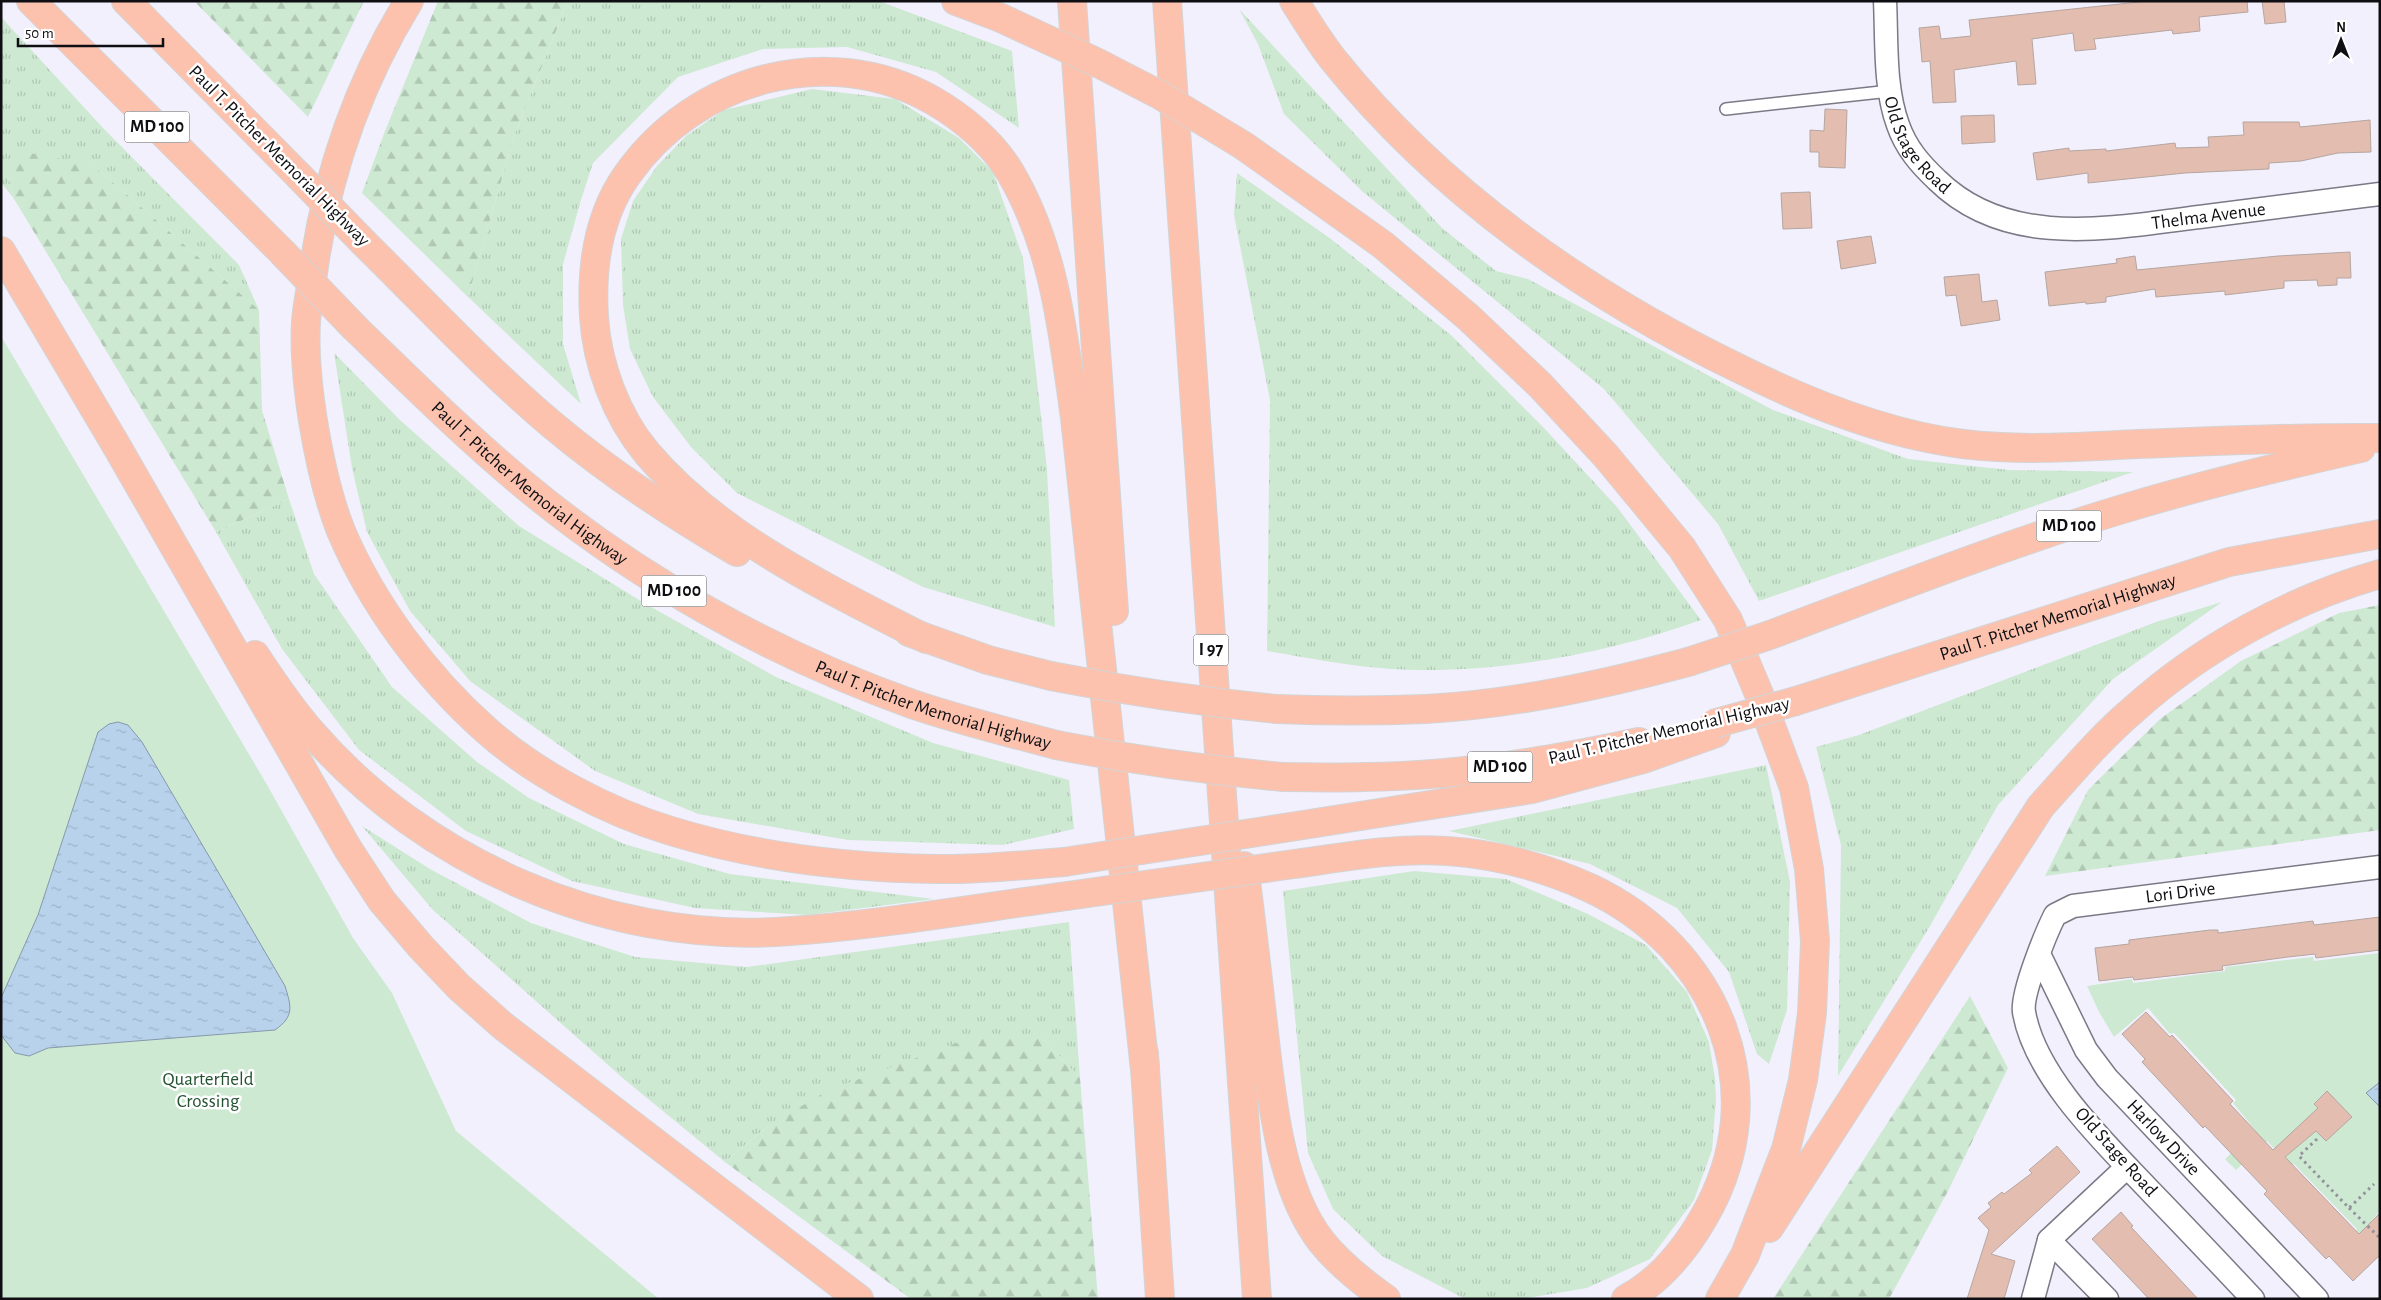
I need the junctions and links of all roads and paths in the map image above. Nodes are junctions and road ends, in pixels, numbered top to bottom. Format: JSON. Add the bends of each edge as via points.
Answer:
{"nodes":[{"id":1,"x":31,"y":1,"type":"edge"},
{"id":2,"x":126,"y":1,"type":"edge"},
{"id":3,"x":409,"y":1,"type":"edge"},
{"id":4,"x":956,"y":1,"type":"edge"},
{"id":5,"x":1072,"y":1,"type":"edge"},
{"id":6,"x":1167,"y":1,"type":"edge"},
{"id":7,"x":1294,"y":1,"type":"edge"},
{"id":8,"x":1885,"y":1,"type":"edge"},
{"id":9,"x":1890,"y":91,"type":"junction"},
{"id":10,"x":1726,"y":109,"type":"dead end"},
{"id":11,"x":2380,"y":194,"type":"edge"},
{"id":12,"x":2036,"y":228,"type":"joint"},
{"id":13,"x":1,"y":251,"type":"edge"},
{"id":14,"x":2380,"y":438,"type":"edge"},
{"id":15,"x":2380,"y":444,"type":"edge"},
{"id":16,"x":116,"y":445,"type":"junction"},
{"id":17,"x":1202,"y":513,"type":"junction"},
{"id":18,"x":2380,"y":534,"type":"edge"},
{"id":19,"x":2380,"y":574,"type":"edge"},
{"id":20,"x":926,"y":638,"type":"junction"},
{"id":21,"x":1714,"y":729,"type":"junction"},
{"id":22,"x":2380,"y":867,"type":"edge"},
{"id":23,"x":2039,"y":954,"type":"junction"},
{"id":24,"x":2030,"y":981,"type":"joint"},
{"id":25,"x":1145,"y":1070,"type":"junction"},
{"id":26,"x":2317,"y":1139,"type":"dead end"},
{"id":27,"x":2127,"y":1167,"type":"junction"},
{"id":28,"x":2374,"y":1184,"type":"dead end"},
{"id":29,"x":2349,"y":1208,"type":"junction"},
{"id":30,"x":2380,"y":1238,"type":"edge"},
{"id":31,"x":2049,"y":1240,"type":"junction"},
{"id":32,"x":859,"y":1299,"type":"edge"},
{"id":33,"x":1160,"y":1299,"type":"edge"},
{"id":34,"x":1256,"y":1299,"type":"edge"},
{"id":35,"x":1386,"y":1299,"type":"edge"},
{"id":36,"x":1626,"y":1299,"type":"edge"},
{"id":37,"x":1722,"y":1299,"type":"edge"},
{"id":38,"x":2033,"y":1299,"type":"edge"},
{"id":39,"x":2106,"y":1299,"type":"edge"},
{"id":40,"x":2253,"y":1299,"type":"edge"},
{"id":41,"x":2317,"y":1299,"type":"edge"}],
"edges":[{"from":1,"to":21,"type":"highway","name":"Paul T. Pitcher Memorial Highway","number":"MD 100","bridge":true,"via":[[355,328],[466,435],[524,484],[579,528],[665,586],[741,629],[834,672],[912,704],[1056,745],[1200,770],[1283,776],[1363,778],[1435,774],[1571,757]]},
{"from":2,"to":20,"type":"highway","name":"Paul T. Pitcher Memorial Highway","number":"MD 100","bridge":true,"via":[[365,244],[550,423],[690,525],[761,566],[832,602]]},
{"from":3,"to":21,"type":"highway","bridge":true,"via":[[368,81],[336,162],[318,237],[306,322],[308,386],[319,454],[341,530],[375,596],[425,668],[486,731],[535,766],[598,802],[670,831],[757,852],[844,865],[939,869],[1064,862],[1532,789],[1642,759]]},
{"from":4,"to":37,"type":"highway","bridge":true,"via":[[1001,18],[1160,95],[1244,146],[1383,246],[1468,317],[1540,385],[1606,456],[1682,548],[1728,620],[1794,788],[1809,870],[1815,941],[1812,1013],[1803,1080],[1786,1149],[1746,1256]]},
{"from":5,"to":25,"type":"highway"},
{"from":6,"to":17,"type":"highway","number":"I 97"},
{"from":7,"to":14,"type":"highway","via":[[1331,57],[1385,118],[1489,213],[1636,316],[1782,390],[1848,416],[1962,444],[2021,448],[2311,437]]},
{"from":8,"to":9,"type":"street","name":"Old Stage Road"},
{"from":9,"to":10,"type":"lane"},
{"from":9,"to":12,"type":"street","name":"Old Stage Road","via":[[1898,125],[1914,158],[1951,194],[1986,215]]},
{"from":11,"to":12,"type":"street","name":"Thelma Avenue","via":[[2136,225]]},
{"from":13,"to":16,"type":"highway"},
{"from":15,"to":20,"type":"highway","name":"Paul T. Pitcher Memorial Highway","number":"MD 100","bridge":true,"via":[[2212,482],[2115,511],[1688,662],[1622,679],[1494,702],[1364,711],[1205,703],[1051,676],[988,660]]},
{"from":16,"to":32,"type":"highway","via":[[348,849],[382,901],[421,947],[503,1026]]},
{"from":16,"to":36,"type":"highway","bridge":true,"via":[[267,673],[312,733],[357,778],[405,818],[453,850],[509,879],[579,906],[648,922],[708,931],[775,932],[844,926],[1390,852],[1447,851],[1498,858],[1545,871],[1590,888],[1635,913],[1671,944],[1702,983],[1725,1032],[1734,1083],[1736,1125],[1727,1169],[1691,1241],[1661,1275]]},
{"from":17,"to":34,"type":"highway","number":"I 97"},
{"from":17,"to":35,"type":"highway","via":[[1271,1091],[1281,1148],[1297,1197],[1320,1240],[1356,1278]]},
{"from":18,"to":21,"type":"highway","name":"Paul T. Pitcher Memorial Highway","bridge":true,"via":[[2229,562]]},
{"from":19,"to":37,"type":"highway","via":[[2307,599],[2249,628],[2184,669],[2133,709],[2091,750],[2036,814]]},
{"from":20,"to":25,"type":"highway","via":[[813,580],[719,520],[646,451],[620,410],[603,371],[595,333],[592,292],[596,248],[607,215],[626,177],[657,138],[691,111],[736,88],[782,74],[827,72],[874,77],[913,90],[948,109],[983,138],[1008,169],[1032,212],[1061,315],[1075,418]]},
{"from":22,"to":23,"type":"street","name":"Lori Drive","via":[[2073,906],[2055,916]]},
{"from":23,"to":24,"type":"street","name":"Lori Drive"},
{"from":23,"to":41,"type":"street","name":"Harlow Drive","via":[[2086,1050],[2107,1078]]},
{"from":24,"to":27,"type":"street","name":"Old Stage Road","via":[[2023,1010],[2030,1037],[2045,1067]]},
{"from":25,"to":33,"type":"highway"},
{"from":26,"to":29,"type":"path","via":[[2299,1156]]},
{"from":27,"to":31,"type":"street"},
{"from":27,"to":40,"type":"street","name":"Old Stage Road"},
{"from":28,"to":29,"type":"path"},
{"from":29,"to":30,"type":"path"},
{"from":31,"to":38,"type":"street"},
{"from":31,"to":39,"type":"street"}]}
